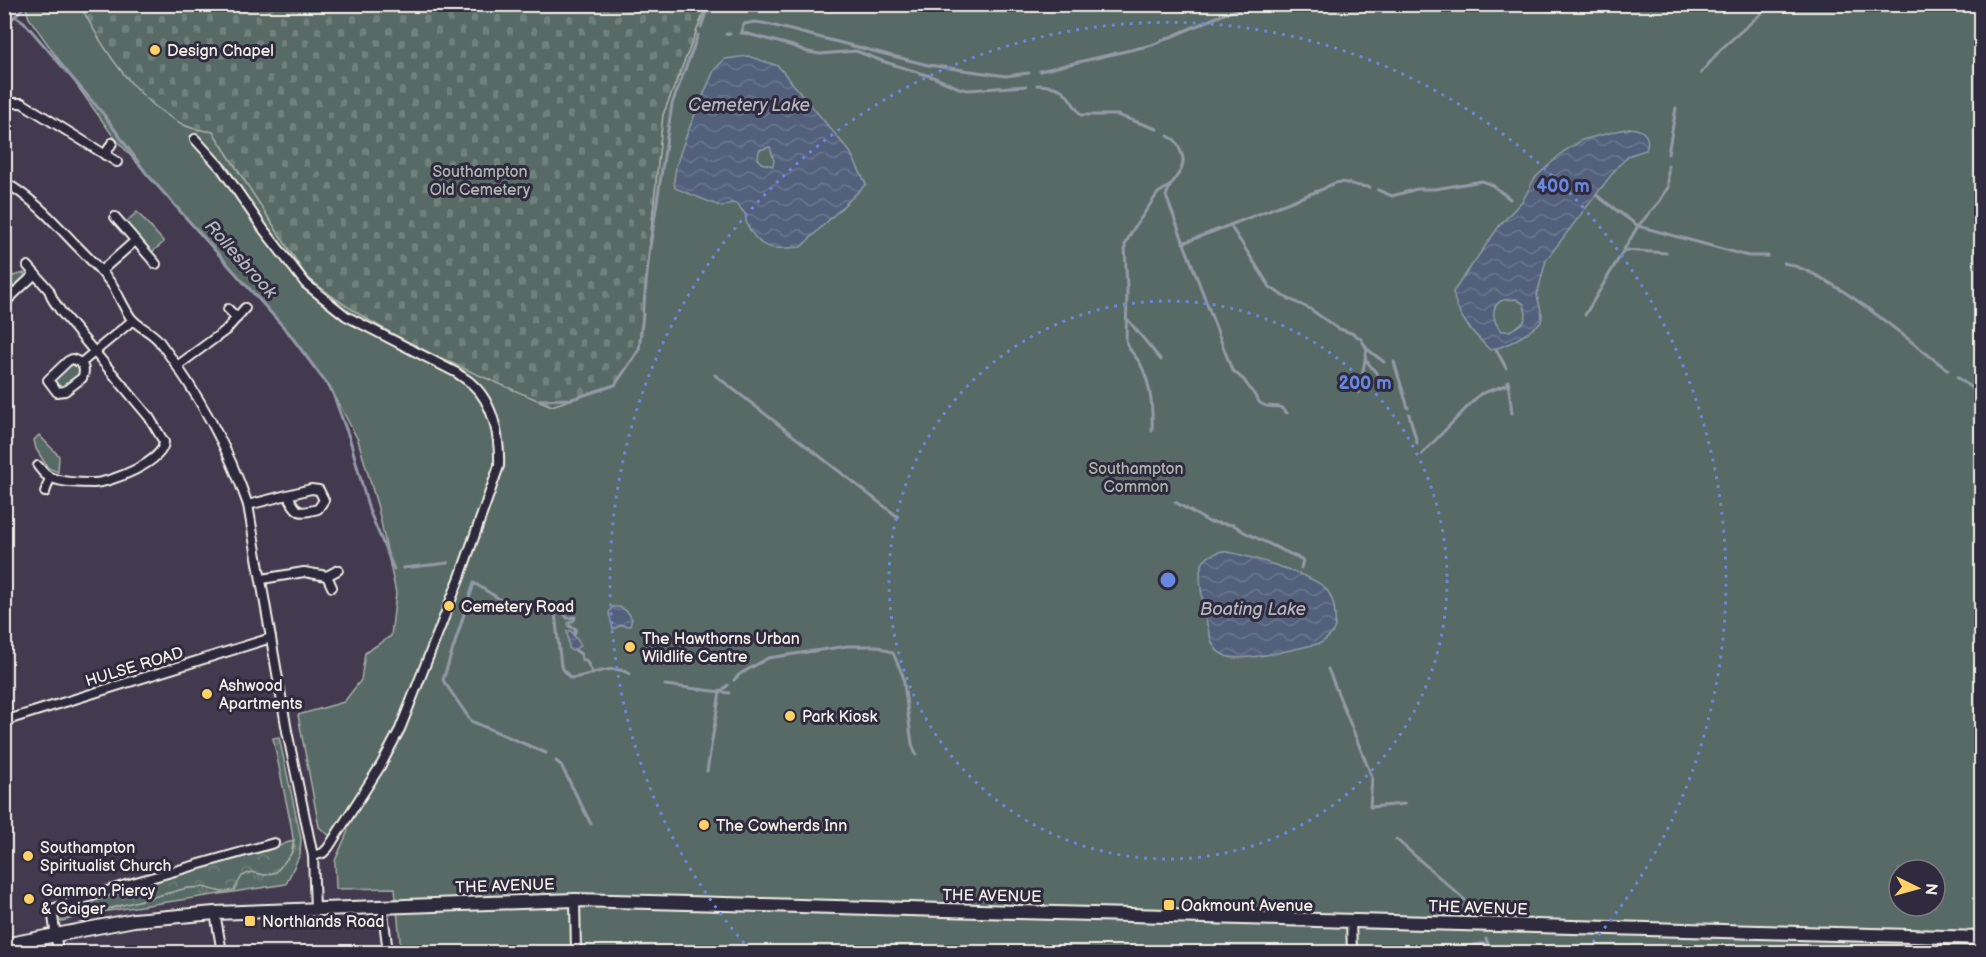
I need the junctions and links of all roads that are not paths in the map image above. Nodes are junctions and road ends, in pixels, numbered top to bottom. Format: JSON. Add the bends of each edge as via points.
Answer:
{"nodes":[{"id":1,"x":4,"y":111,"type":"edge"},
{"id":2,"x":195,"y":139,"type":"dead end"},
{"id":3,"x":112,"y":143,"type":"dead end"},
{"id":4,"x":105,"y":155,"type":"junction"},
{"id":5,"x":117,"y":162,"type":"dead end"},
{"id":6,"x":4,"y":182,"type":"edge"},
{"id":7,"x":115,"y":218,"type":"dead end"},
{"id":8,"x":135,"y":241,"type":"junction"},
{"id":9,"x":156,"y":264,"type":"dead end"},
{"id":10,"x":28,"y":266,"type":"dead end"},
{"id":11,"x":101,"y":272,"type":"junction"},
{"id":12,"x":35,"y":274,"type":"junction"},
{"id":13,"x":4,"y":303,"type":"edge"},
{"id":14,"x":245,"y":308,"type":"dead end"},
{"id":15,"x":228,"y":309,"type":"dead end"},
{"id":16,"x":237,"y":318,"type":"junction"},
{"id":17,"x":133,"y":320,"type":"junction"},
{"id":18,"x":95,"y":352,"type":"junction"},
{"id":19,"x":81,"y":363,"type":"junction"},
{"id":20,"x":177,"y":366,"type":"junction"},
{"id":21,"x":38,"y":466,"type":"dead end"},
{"id":22,"x":50,"y":478,"type":"junction"},
{"id":23,"x":45,"y":492,"type":"dead end"},
{"id":24,"x":288,"y":496,"type":"junction"},
{"id":25,"x":248,"y":505,"type":"junction"},
{"id":26,"x":338,"y":570,"type":"dead end"},
{"id":27,"x":327,"y":576,"type":"junction"},
{"id":28,"x":262,"y":579,"type":"junction"},
{"id":29,"x":332,"y":587,"type":"dead end"},
{"id":30,"x":271,"y":638,"type":"junction"},
{"id":31,"x":4,"y":721,"type":"edge"},
{"id":32,"x":274,"y":843,"type":"dead end"},
{"id":33,"x":313,"y":856,"type":"junction"},
{"id":34,"x":575,"y":900,"type":"junction"},
{"id":35,"x":382,"y":906,"type":"junction"},
{"id":36,"x":315,"y":909,"type":"junction"},
{"id":37,"x":214,"y":913,"type":"junction"},
{"id":38,"x":1351,"y":920,"type":"junction"},
{"id":39,"x":55,"y":934,"type":"junction"},
{"id":40,"x":1982,"y":938,"type":"edge"},
{"id":41,"x":4,"y":945,"type":"edge"},
{"id":42,"x":58,"y":952,"type":"edge"},
{"id":43,"x":222,"y":952,"type":"edge"},
{"id":44,"x":388,"y":952,"type":"edge"},
{"id":45,"x":576,"y":952,"type":"edge"},
{"id":46,"x":1352,"y":952,"type":"edge"}],
"edges":[{"from":1,"to":4,"type":"street","via":[[10,103],[22,103]]},
{"from":2,"to":33,"type":"street","via":[[222,169],[306,284],[346,316],[473,384],[493,418],[500,449],[499,466],[460,577],[400,729],[328,848]]},
{"from":3,"to":4,"type":"street"},
{"from":4,"to":5,"type":"street"},
{"from":6,"to":11,"type":"street","via":[[45,213]]},
{"from":7,"to":8,"type":"street"},
{"from":8,"to":9,"type":"street"},
{"from":8,"to":11,"type":"street"},
{"from":10,"to":12,"type":"street"},
{"from":11,"to":17,"type":"street"},
{"from":12,"to":13,"type":"street"},
{"from":12,"to":18,"type":"street"},
{"from":14,"to":16,"type":"street"},
{"from":15,"to":16,"type":"street"},
{"from":16,"to":20,"type":"street"},
{"from":17,"to":18,"type":"street"},
{"from":17,"to":20,"type":"street","via":[[151,332]]},
{"from":18,"to":19,"type":"street"},
{"from":18,"to":22,"type":"street","via":[[149,417],[164,442],[162,450],[156,458],[126,474],[96,483]]},
{"from":19,"to":19,"type":"street","via":[[82,378],[65,391],[57,392],[50,385],[48,380],[68,361]]},
{"from":20,"to":25,"type":"street","via":[[218,434]]},
{"from":21,"to":22,"type":"street"},
{"from":22,"to":23,"type":"street"},
{"from":24,"to":24,"type":"street","via":[[315,489],[324,500],[318,509],[300,513]]},
{"from":24,"to":25,"type":"street"},
{"from":25,"to":28,"type":"street"},
{"from":26,"to":27,"type":"street"},
{"from":27,"to":28,"type":"street","via":[[304,572]]},
{"from":27,"to":29,"type":"street"},
{"from":28,"to":30,"type":"street"},
{"from":30,"to":31,"type":"street","name":"HULSE ROAD"},
{"from":30,"to":33,"type":"street"},
{"from":32,"to":39,"type":"street","via":[[52,909]]},
{"from":33,"to":36,"type":"street"},
{"from":34,"to":35,"type":"main road","name":"THE AVENUE"},
{"from":34,"to":38,"type":"main road","name":"THE AVENUE"},
{"from":34,"to":45,"type":"street"},
{"from":35,"to":36,"type":"main road","name":"THE AVENUE"},
{"from":35,"to":44,"type":"street"},
{"from":36,"to":37,"type":"main road","name":"THE AVENUE"},
{"from":37,"to":39,"type":"main road","name":"THE AVENUE","via":[[134,920]]},
{"from":37,"to":43,"type":"street"},
{"from":38,"to":40,"type":"main road","name":"THE AVENUE"},
{"from":38,"to":46,"type":"street"},
{"from":39,"to":41,"type":"main road","name":"THE AVENUE"},
{"from":39,"to":42,"type":"street"}]}
